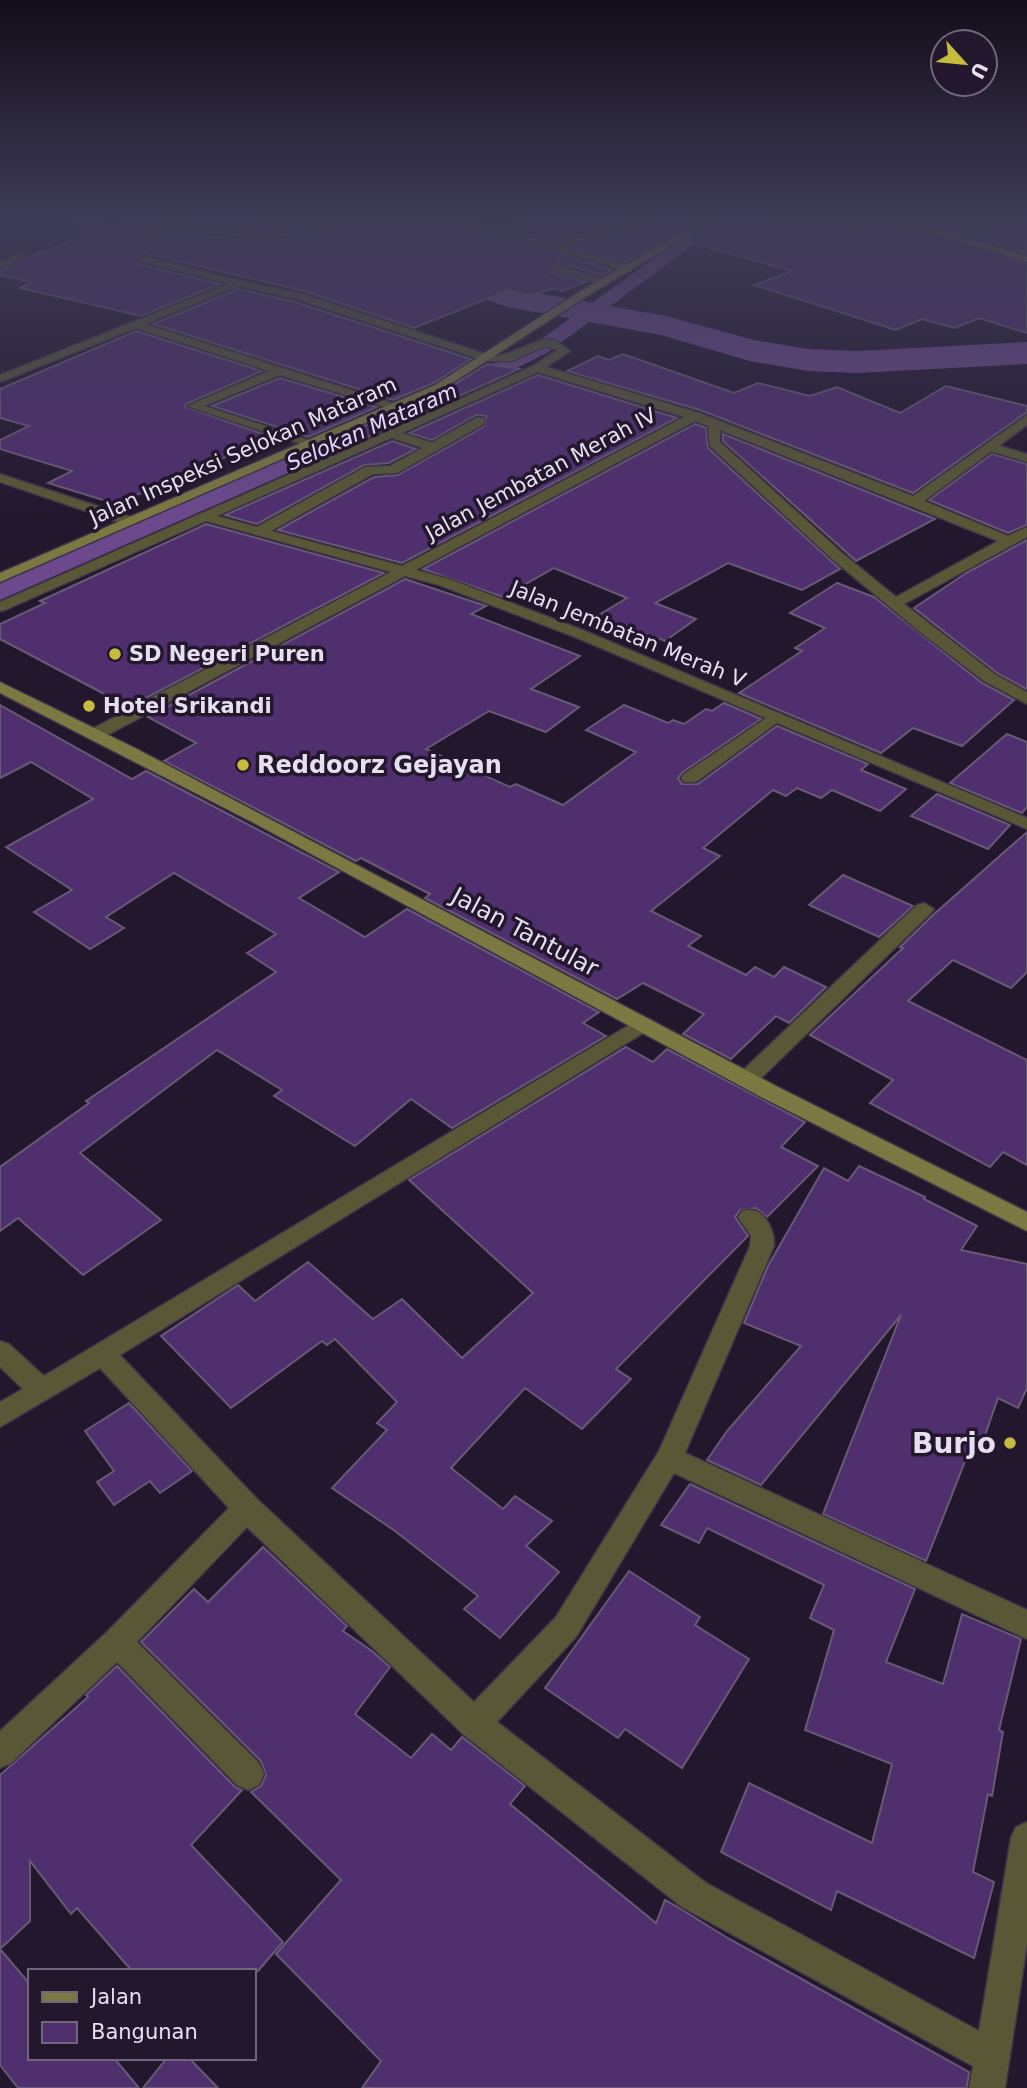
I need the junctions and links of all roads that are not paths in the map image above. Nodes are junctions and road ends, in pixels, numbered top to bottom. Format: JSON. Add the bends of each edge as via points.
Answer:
{"nodes":[{"id":1,"x":153,"y":316,"type":"edge"},
{"id":2,"x":361,"y":316,"type":"edge"},
{"id":3,"x":547,"y":316,"type":"edge"},
{"id":4,"x":134,"y":324,"type":"junction"},
{"id":5,"x":486,"y":358,"type":"junction"},
{"id":6,"x":537,"y":368,"type":"junction"},
{"id":7,"x":277,"y":372,"type":"junction"},
{"id":8,"x":4,"y":374,"type":"edge"},
{"id":9,"x":391,"y":407,"type":"junction"},
{"id":10,"x":695,"y":416,"type":"junction"},
{"id":11,"x":1027,"y":419,"type":"edge"},
{"id":12,"x":480,"y":421,"type":"dead end"},
{"id":13,"x":714,"y":424,"type":"junction"},
{"id":14,"x":393,"y":434,"type":"junction"},
{"id":15,"x":311,"y":443,"type":"junction"},
{"id":16,"x":990,"y":447,"type":"junction"},
{"id":17,"x":435,"y":448,"type":"junction"},
{"id":18,"x":1027,"y":457,"type":"edge"},
{"id":19,"x":0,"y":478,"type":"edge"},
{"id":20,"x":915,"y":501,"type":"junction"},
{"id":21,"x":202,"y":516,"type":"junction"},
{"id":22,"x":132,"y":522,"type":"junction"},
{"id":23,"x":260,"y":531,"type":"junction"},
{"id":24,"x":1021,"y":538,"type":"edge"},
{"id":25,"x":407,"y":570,"type":"junction"},
{"id":26,"x":0,"y":578,"type":"edge"},
{"id":27,"x":896,"y":603,"type":"junction"},
{"id":28,"x":0,"y":607,"type":"edge"},
{"id":29,"x":0,"y":687,"type":"edge"},
{"id":30,"x":1027,"y":699,"type":"edge"},
{"id":31,"x":775,"y":717,"type":"junction"},
{"id":32,"x":96,"y":734,"type":"junction"},
{"id":33,"x":690,"y":778,"type":"dead end"},
{"id":34,"x":1027,"y":824,"type":"edge"},
{"id":35,"x":924,"y":909,"type":"dead end"},
{"id":36,"x":641,"y":1025,"type":"junction"},
{"id":37,"x":747,"y":1079,"type":"junction"},
{"id":38,"x":750,"y":1217,"type":"dead end"},
{"id":39,"x":1027,"y":1222,"type":"edge"},
{"id":40,"x":0,"y":1350,"type":"edge"},
{"id":41,"x":102,"y":1353,"type":"junction"},
{"id":42,"x":43,"y":1391,"type":"junction"},
{"id":43,"x":0,"y":1416,"type":"edge"},
{"id":44,"x":668,"y":1458,"type":"junction"},
{"id":45,"x":247,"y":1507,"type":"junction"},
{"id":46,"x":1027,"y":1626,"type":"edge"},
{"id":47,"x":117,"y":1642,"type":"junction"},
{"id":48,"x":475,"y":1724,"type":"junction"},
{"id":49,"x":0,"y":1752,"type":"edge"},
{"id":50,"x":248,"y":1774,"type":"dead end"},
{"id":51,"x":1027,"y":1838,"type":"edge"},
{"id":52,"x":989,"y":2072,"type":"edge"}],
"edges":[{"from":1,"to":4,"type":"street"},
{"from":2,"to":5,"type":"street"},
{"from":3,"to":5,"type":"main road","name":"Jalan Inspeksi Selokan Mataram"},
{"from":4,"to":7,"type":"street"},
{"from":4,"to":8,"type":"street"},
{"from":5,"to":6,"type":"street","via":[[508,359],[551,344],[564,351]]},
{"from":5,"to":9,"type":"main road","name":"Jalan Inspeksi Selokan Mataram","via":[[439,387]]},
{"from":6,"to":10,"type":"street"},
{"from":6,"to":14,"type":"street"},
{"from":7,"to":9,"type":"street"},
{"from":7,"to":15,"type":"street","via":[[193,406]]},
{"from":9,"to":15,"type":"main road","name":"Jalan Inspeksi Selokan Mataram"},
{"from":10,"to":13,"type":"street"},
{"from":10,"to":25,"type":"street","name":"Jalan Jembatan Merah IV"},
{"from":11,"to":16,"type":"street"},
{"from":12,"to":17,"type":"street"},
{"from":13,"to":20,"type":"street"},
{"from":13,"to":27,"type":"street","via":[[714,443],[837,556]]},
{"from":14,"to":17,"type":"street"},
{"from":14,"to":21,"type":"street"},
{"from":15,"to":22,"type":"main road","name":"Jalan Inspeksi Selokan Mataram"},
{"from":16,"to":18,"type":"street"},
{"from":16,"to":20,"type":"street"},
{"from":17,"to":23,"type":"street","via":[[392,470],[370,470]]},
{"from":19,"to":22,"type":"street"},
{"from":20,"to":24,"type":"street"},
{"from":21,"to":23,"type":"street","name":"Jalan Jembatan Merah V"},
{"from":21,"to":28,"type":"street"},
{"from":22,"to":26,"type":"main road","name":"Jalan Inspeksi Selokan Mataram"},
{"from":23,"to":25,"type":"street","name":"Jalan Jembatan Merah V"},
{"from":24,"to":27,"type":"street"},
{"from":25,"to":31,"type":"street","name":"Jalan Jembatan Merah V","via":[[580,634]]},
{"from":25,"to":32,"type":"street","name":"Jalan Jembatan Merah IV"},
{"from":27,"to":30,"type":"street","via":[[954,652]]},
{"from":29,"to":32,"type":"main road","name":"Jalan Tantular"},
{"from":31,"to":33,"type":"street"},
{"from":31,"to":34,"type":"street","name":"Jalan Jembatan Merah V"},
{"from":32,"to":36,"type":"main road","name":"Jalan Tantular"},
{"from":35,"to":37,"type":"street"},
{"from":36,"to":37,"type":"main road","name":"Jalan Tantular"},
{"from":36,"to":41,"type":"street"},
{"from":37,"to":39,"type":"main road","name":"Jalan Tantular"},
{"from":38,"to":44,"type":"street","via":[[763,1235],[762,1246]]},
{"from":40,"to":42,"type":"street"},
{"from":41,"to":42,"type":"street"},
{"from":41,"to":45,"type":"street"},
{"from":42,"to":43,"type":"street"},
{"from":44,"to":46,"type":"street"},
{"from":44,"to":48,"type":"street","via":[[566,1627]]},
{"from":45,"to":47,"type":"street"},
{"from":45,"to":48,"type":"street"},
{"from":47,"to":49,"type":"street"},
{"from":47,"to":50,"type":"street"},
{"from":48,"to":52,"type":"street","via":[[694,1895]]},
{"from":51,"to":52,"type":"street"}]}
